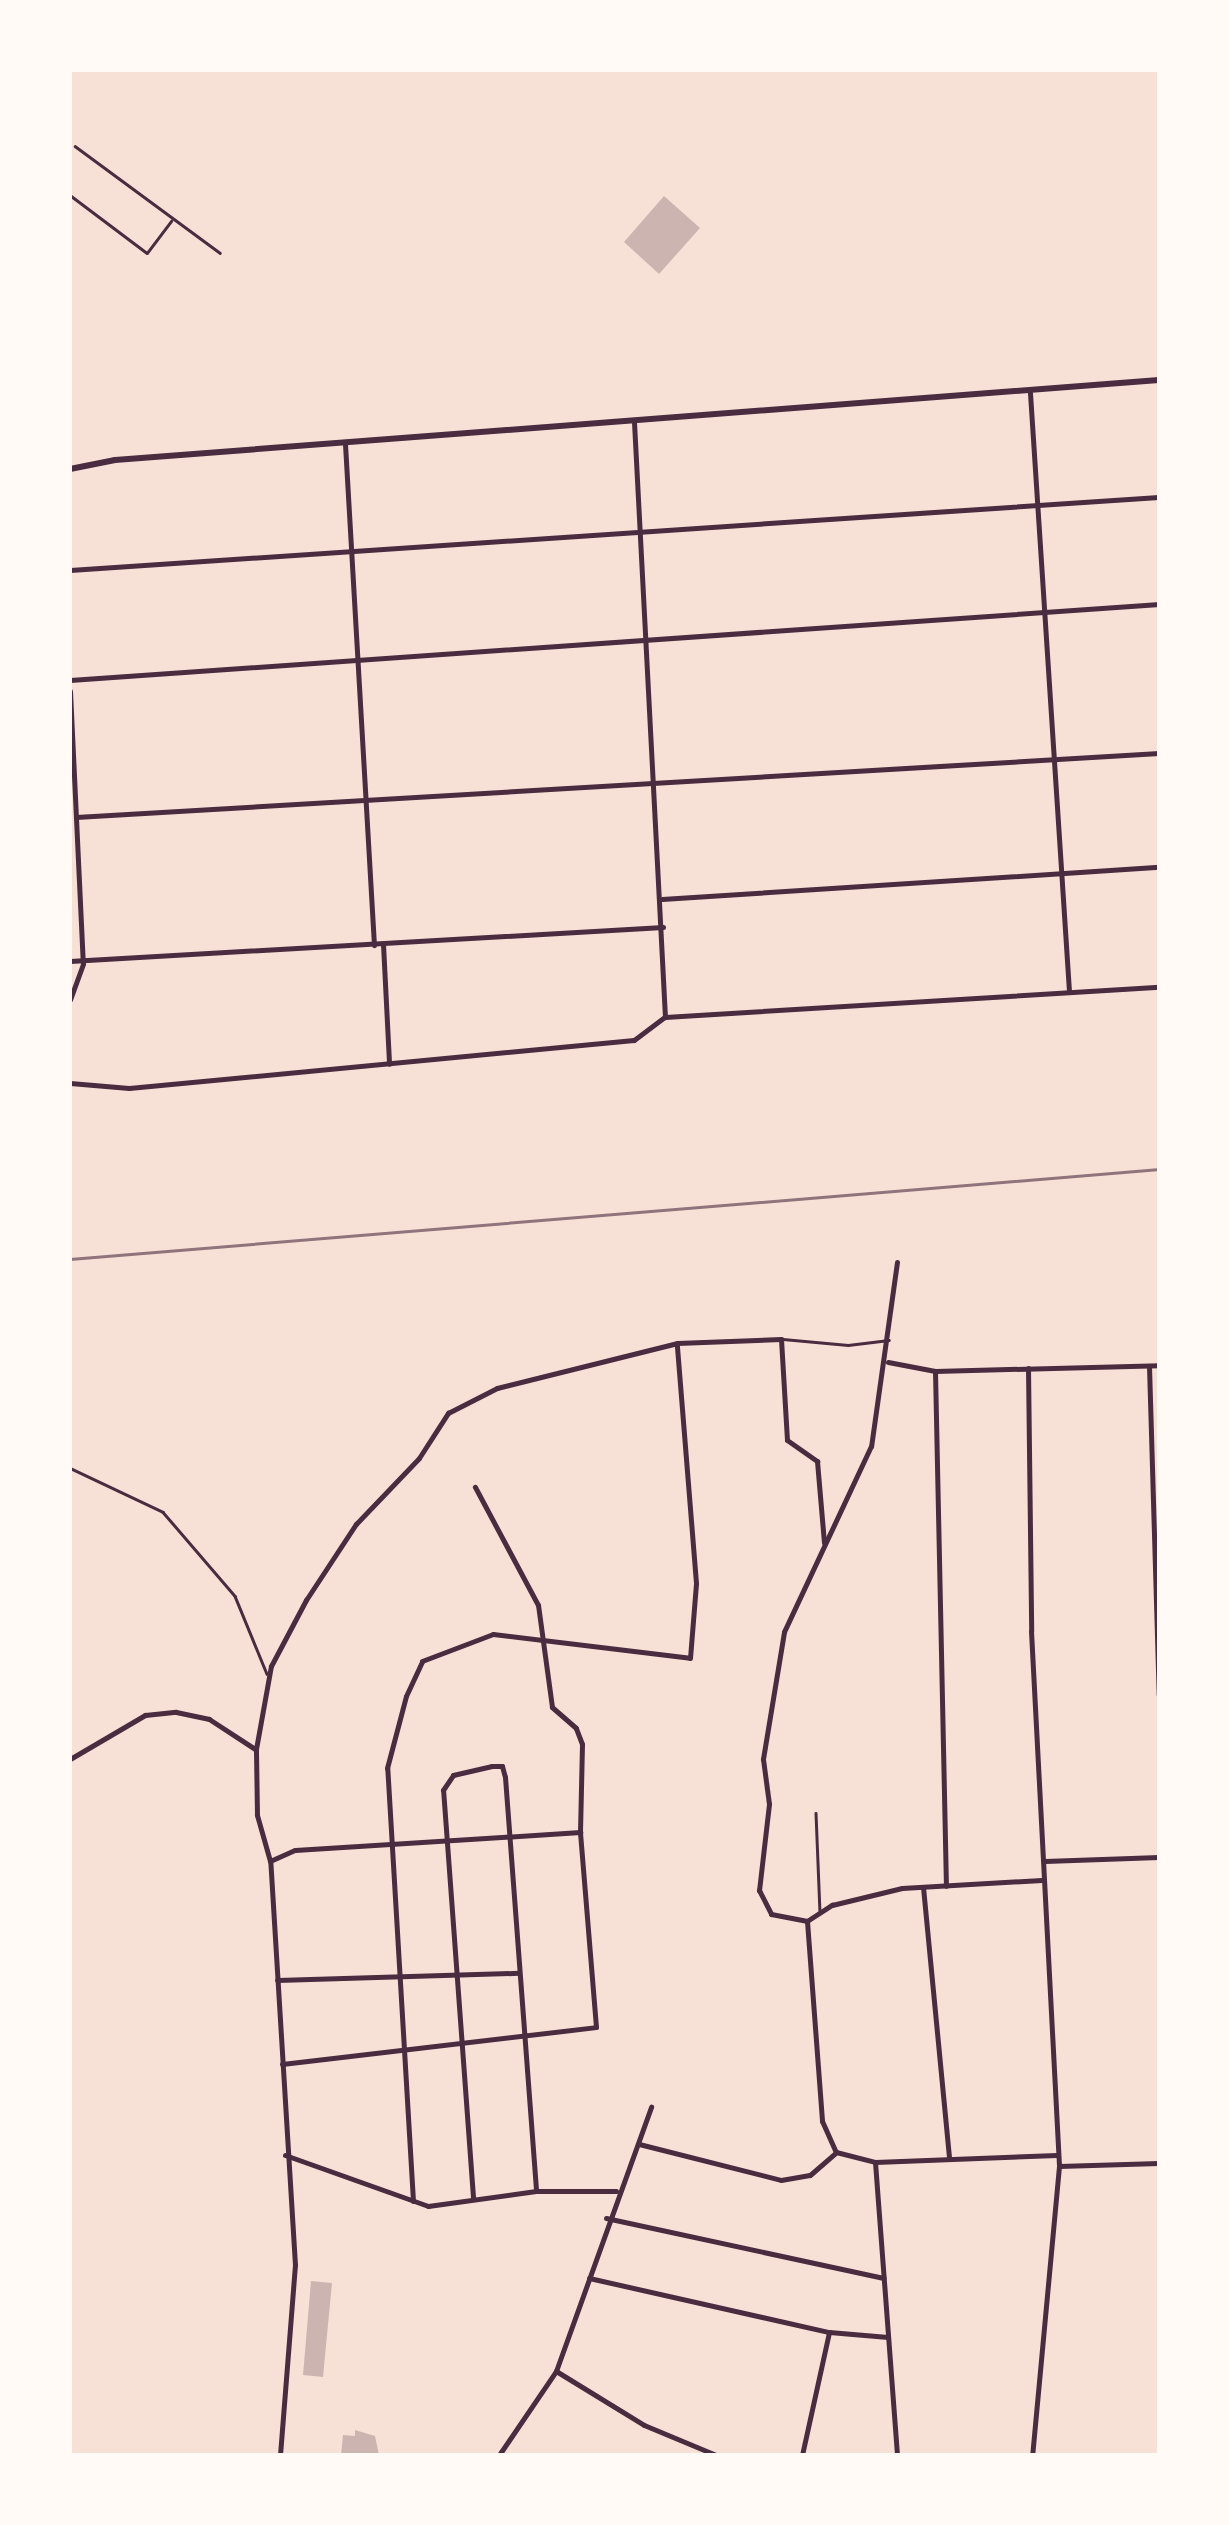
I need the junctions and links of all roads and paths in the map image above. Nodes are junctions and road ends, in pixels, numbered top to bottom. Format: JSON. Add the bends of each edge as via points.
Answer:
{"nodes":[{"id":1,"x":72,"y":145,"type":"edge"},
{"id":2,"x":70,"y":153,"type":"edge"},
{"id":3,"x":70,"y":195,"type":"edge"},
{"id":4,"x":172,"y":220,"type":"junction"},
{"id":5,"x":220,"y":254,"type":"dead end"},
{"id":6,"x":1159,"y":380,"type":"edge"},
{"id":7,"x":1030,"y":393,"type":"junction"},
{"id":8,"x":634,"y":422,"type":"junction"},
{"id":9,"x":345,"y":444,"type":"junction"},
{"id":10,"x":70,"y":470,"type":"edge"},
{"id":11,"x":1159,"y":497,"type":"edge"},
{"id":12,"x":1038,"y":505,"type":"junction"},
{"id":13,"x":638,"y":528,"type":"junction"},
{"id":14,"x":351,"y":549,"type":"junction"},
{"id":15,"x":70,"y":570,"type":"edge"},
{"id":16,"x":1159,"y":604,"type":"edge"},
{"id":17,"x":1044,"y":611,"type":"junction"},
{"id":18,"x":644,"y":636,"type":"junction"},
{"id":19,"x":358,"y":657,"type":"junction"},
{"id":20,"x":70,"y":680,"type":"edge"},
{"id":21,"x":70,"y":691,"type":"edge"},
{"id":22,"x":1159,"y":753,"type":"edge"},
{"id":23,"x":1050,"y":759,"type":"junction"},
{"id":24,"x":654,"y":785,"type":"junction"},
{"id":25,"x":368,"y":802,"type":"junction"},
{"id":26,"x":76,"y":817,"type":"junction"},
{"id":27,"x":1159,"y":868,"type":"edge"},
{"id":28,"x":1059,"y":874,"type":"junction"},
{"id":29,"x":662,"y":899,"type":"junction"},
{"id":30,"x":663,"y":927,"type":"junction"},
{"id":31,"x":374,"y":944,"type":"junction"},
{"id":32,"x":383,"y":944,"type":"junction"},
{"id":33,"x":70,"y":962,"type":"edge"},
{"id":34,"x":83,"y":964,"type":"junction"},
{"id":35,"x":1159,"y":986,"type":"edge"},
{"id":36,"x":1068,"y":992,"type":"junction"},
{"id":37,"x":70,"y":1000,"type":"edge"},
{"id":38,"x":666,"y":1017,"type":"junction"},
{"id":39,"x":389,"y":1064,"type":"junction"},
{"id":40,"x":70,"y":1083,"type":"edge"},
{"id":41,"x":897,"y":1262,"type":"dead end"},
{"id":42,"x":781,"y":1339,"type":"junction"},
{"id":43,"x":889,"y":1340,"type":"junction"},
{"id":44,"x":676,"y":1343,"type":"junction"},
{"id":45,"x":887,"y":1362,"type":"junction"},
{"id":46,"x":1159,"y":1365,"type":"edge"},
{"id":47,"x":1149,"y":1366,"type":"junction"},
{"id":48,"x":1028,"y":1368,"type":"junction"},
{"id":49,"x":935,"y":1371,"type":"junction"},
{"id":50,"x":70,"y":1468,"type":"edge"},
{"id":51,"x":475,"y":1486,"type":"dead end"},
{"id":52,"x":824,"y":1543,"type":"junction"},
{"id":53,"x":545,"y":1642,"type":"junction"},
{"id":54,"x":269,"y":1677,"type":"junction"},
{"id":55,"x":1159,"y":1686,"type":"edge"},
{"id":56,"x":1159,"y":1695,"type":"edge"},
{"id":57,"x":256,"y":1749,"type":"junction"},
{"id":58,"x":70,"y":1759,"type":"edge"},
{"id":59,"x":816,"y":1813,"type":"dead end"},
{"id":60,"x":580,"y":1832,"type":"junction"},
{"id":61,"x":508,"y":1836,"type":"junction"},
{"id":62,"x":446,"y":1840,"type":"junction"},
{"id":63,"x":390,"y":1843,"type":"junction"},
{"id":64,"x":1159,"y":1857,"type":"edge"},
{"id":65,"x":1045,"y":1861,"type":"junction"},
{"id":66,"x":270,"y":1862,"type":"junction"},
{"id":67,"x":1042,"y":1880,"type":"junction"},
{"id":68,"x":946,"y":1886,"type":"junction"},
{"id":69,"x":923,"y":1888,"type":"junction"},
{"id":70,"x":820,"y":1912,"type":"junction"},
{"id":71,"x":807,"y":1921,"type":"junction"},
{"id":72,"x":519,"y":1972,"type":"junction"},
{"id":73,"x":458,"y":1976,"type":"junction"},
{"id":74,"x":398,"y":1979,"type":"junction"},
{"id":75,"x":276,"y":1980,"type":"junction"},
{"id":76,"x":524,"y":2035,"type":"junction"},
{"id":77,"x":462,"y":2042,"type":"junction"},
{"id":78,"x":403,"y":2050,"type":"junction"},
{"id":79,"x":282,"y":2064,"type":"junction"},
{"id":80,"x":651,"y":2107,"type":"dead end"},
{"id":81,"x":639,"y":2144,"type":"junction"},
{"id":82,"x":836,"y":2152,"type":"junction"},
{"id":83,"x":285,"y":2155,"type":"junction"},
{"id":84,"x":1057,"y":2155,"type":"junction"},
{"id":85,"x":950,"y":2159,"type":"junction"},
{"id":86,"x":874,"y":2162,"type":"junction"},
{"id":87,"x":1159,"y":2163,"type":"edge"},
{"id":88,"x":1060,"y":2166,"type":"junction"},
{"id":89,"x":536,"y":2191,"type":"junction"},
{"id":90,"x":616,"y":2191,"type":"junction"},
{"id":91,"x":473,"y":2196,"type":"junction"},
{"id":92,"x":414,"y":2200,"type":"junction"},
{"id":93,"x":606,"y":2218,"type":"junction"},
{"id":94,"x":590,"y":2278,"type":"junction"},
{"id":95,"x":884,"y":2278,"type":"junction"},
{"id":96,"x":829,"y":2332,"type":"junction"},
{"id":97,"x":888,"y":2337,"type":"junction"},
{"id":98,"x":556,"y":2371,"type":"junction"},
{"id":99,"x":280,"y":2455,"type":"edge"},
{"id":100,"x":499,"y":2455,"type":"edge"},
{"id":101,"x":716,"y":2455,"type":"edge"},
{"id":102,"x":802,"y":2455,"type":"edge"},
{"id":103,"x":896,"y":2455,"type":"edge"},
{"id":104,"x":1032,"y":2455,"type":"edge"}],
"edges":[{"from":1,"to":2,"type":"lane"},
{"from":1,"to":4,"type":"lane"},
{"from":3,"to":4,"type":"lane","via":[[147,253]]},
{"from":4,"to":5,"type":"lane"},
{"from":6,"to":7,"type":"street"},
{"from":7,"to":8,"type":"street"},
{"from":7,"to":12,"type":"street"},
{"from":8,"to":9,"type":"street"},
{"from":8,"to":13,"type":"street"},
{"from":9,"to":10,"type":"street"},
{"from":9,"to":14,"type":"street"},
{"from":11,"to":12,"type":"street"},
{"from":12,"to":13,"type":"street"},
{"from":12,"to":17,"type":"street"},
{"from":13,"to":14,"type":"street"},
{"from":13,"to":18,"type":"street"},
{"from":14,"to":15,"type":"street"},
{"from":14,"to":19,"type":"street"},
{"from":16,"to":17,"type":"street"},
{"from":17,"to":18,"type":"street"},
{"from":17,"to":23,"type":"street"},
{"from":18,"to":19,"type":"street"},
{"from":18,"to":24,"type":"street"},
{"from":19,"to":20,"type":"street"},
{"from":19,"to":25,"type":"street"},
{"from":21,"to":26,"type":"street"},
{"from":22,"to":23,"type":"street"},
{"from":23,"to":24,"type":"street"},
{"from":23,"to":28,"type":"street"},
{"from":24,"to":25,"type":"street"},
{"from":24,"to":29,"type":"street"},
{"from":25,"to":26,"type":"street"},
{"from":25,"to":31,"type":"street"},
{"from":26,"to":34,"type":"street"},
{"from":27,"to":28,"type":"street"},
{"from":28,"to":29,"type":"street"},
{"from":28,"to":36,"type":"street"},
{"from":29,"to":30,"type":"street"},
{"from":30,"to":32,"type":"street"},
{"from":30,"to":38,"type":"street"},
{"from":31,"to":32,"type":"street"},
{"from":31,"to":34,"type":"street"},
{"from":32,"to":39,"type":"street"},
{"from":33,"to":34,"type":"street"},
{"from":34,"to":37,"type":"street"},
{"from":35,"to":36,"type":"street"},
{"from":36,"to":38,"type":"street"},
{"from":38,"to":39,"type":"street","via":[[634,1040]]},
{"from":39,"to":40,"type":"street","via":[[129,1088]]},
{"from":41,"to":43,"type":"street"},
{"from":42,"to":43,"type":"lane","via":[[848,1345]]},
{"from":42,"to":44,"type":"street"},
{"from":42,"to":52,"type":"street","via":[[787,1440],[818,1461]]},
{"from":43,"to":45,"type":"street"},
{"from":44,"to":53,"type":"street","via":[[696,1583],[690,1658]]},
{"from":44,"to":54,"type":"street","via":[[497,1388],[448,1412],[419,1458],[356,1524],[306,1600]]},
{"from":45,"to":49,"type":"street"},
{"from":45,"to":52,"type":"street","via":[[861,1478]]},
{"from":46,"to":47,"type":"street"},
{"from":47,"to":48,"type":"street"},
{"from":47,"to":55,"type":"street"},
{"from":48,"to":49,"type":"street"},
{"from":48,"to":65,"type":"street","via":[[1031,1631]]},
{"from":49,"to":68,"type":"street"},
{"from":50,"to":54,"type":"lane","via":[[164,1512],[234,1596]]},
{"from":51,"to":53,"type":"street","via":[[538,1605]]},
{"from":52,"to":71,"type":"street","via":[[784,1632],[764,1759],[769,1804],[759,1890],[770,1914]]},
{"from":53,"to":60,"type":"street","via":[[550,1700],[582,1744]]},
{"from":53,"to":63,"type":"street","via":[[493,1634],[422,1662],[388,1768]]},
{"from":54,"to":57,"type":"street"},
{"from":55,"to":56,"type":"street"},
{"from":57,"to":58,"type":"street","via":[[209,1719],[176,1712],[145,1715]]},
{"from":57,"to":66,"type":"street","via":[[257,1815]]},
{"from":59,"to":70,"type":"lane"},
{"from":60,"to":61,"type":"street"},
{"from":60,"to":76,"type":"street","via":[[596,2027]]},
{"from":61,"to":62,"type":"street"},
{"from":61,"to":62,"type":"street","via":[[502,1766],[446,1782]]},
{"from":61,"to":72,"type":"street"},
{"from":62,"to":63,"type":"street"},
{"from":62,"to":73,"type":"street"},
{"from":63,"to":66,"type":"street","via":[[295,1850]]},
{"from":63,"to":74,"type":"street"},
{"from":64,"to":65,"type":"street"},
{"from":65,"to":67,"type":"street"},
{"from":66,"to":75,"type":"street"},
{"from":67,"to":68,"type":"street"},
{"from":67,"to":84,"type":"street"},
{"from":68,"to":69,"type":"street"},
{"from":69,"to":70,"type":"street"},
{"from":69,"to":85,"type":"street"},
{"from":70,"to":71,"type":"street"},
{"from":71,"to":82,"type":"street","via":[[822,2121]]},
{"from":72,"to":73,"type":"street"},
{"from":72,"to":76,"type":"street"},
{"from":73,"to":74,"type":"street"},
{"from":73,"to":77,"type":"street"},
{"from":74,"to":75,"type":"street"},
{"from":74,"to":78,"type":"street"},
{"from":75,"to":79,"type":"street"},
{"from":76,"to":77,"type":"street"},
{"from":76,"to":89,"type":"street"},
{"from":77,"to":78,"type":"street"},
{"from":77,"to":91,"type":"street"},
{"from":78,"to":79,"type":"street"},
{"from":78,"to":92,"type":"street"},
{"from":79,"to":83,"type":"street"},
{"from":80,"to":81,"type":"street"},
{"from":81,"to":82,"type":"street","via":[[781,2180],[810,2174]]},
{"from":81,"to":90,"type":"street"},
{"from":82,"to":86,"type":"street"},
{"from":83,"to":92,"type":"street"},
{"from":83,"to":99,"type":"street","via":[[295,2265]]},
{"from":84,"to":85,"type":"street"},
{"from":84,"to":88,"type":"street"},
{"from":85,"to":86,"type":"street"},
{"from":86,"to":95,"type":"street"},
{"from":87,"to":88,"type":"street"},
{"from":88,"to":104,"type":"street"},
{"from":89,"to":90,"type":"street"},
{"from":89,"to":91,"type":"street"},
{"from":90,"to":93,"type":"street"},
{"from":91,"to":92,"type":"street","via":[[456,2205]]},
{"from":93,"to":94,"type":"street"},
{"from":93,"to":95,"type":"street"},
{"from":94,"to":96,"type":"street"},
{"from":94,"to":98,"type":"street"},
{"from":95,"to":97,"type":"street"},
{"from":96,"to":97,"type":"street"},
{"from":96,"to":102,"type":"street"},
{"from":97,"to":103,"type":"street"},
{"from":98,"to":100,"type":"street"},
{"from":98,"to":101,"type":"street","via":[[644,2424]]}]}
